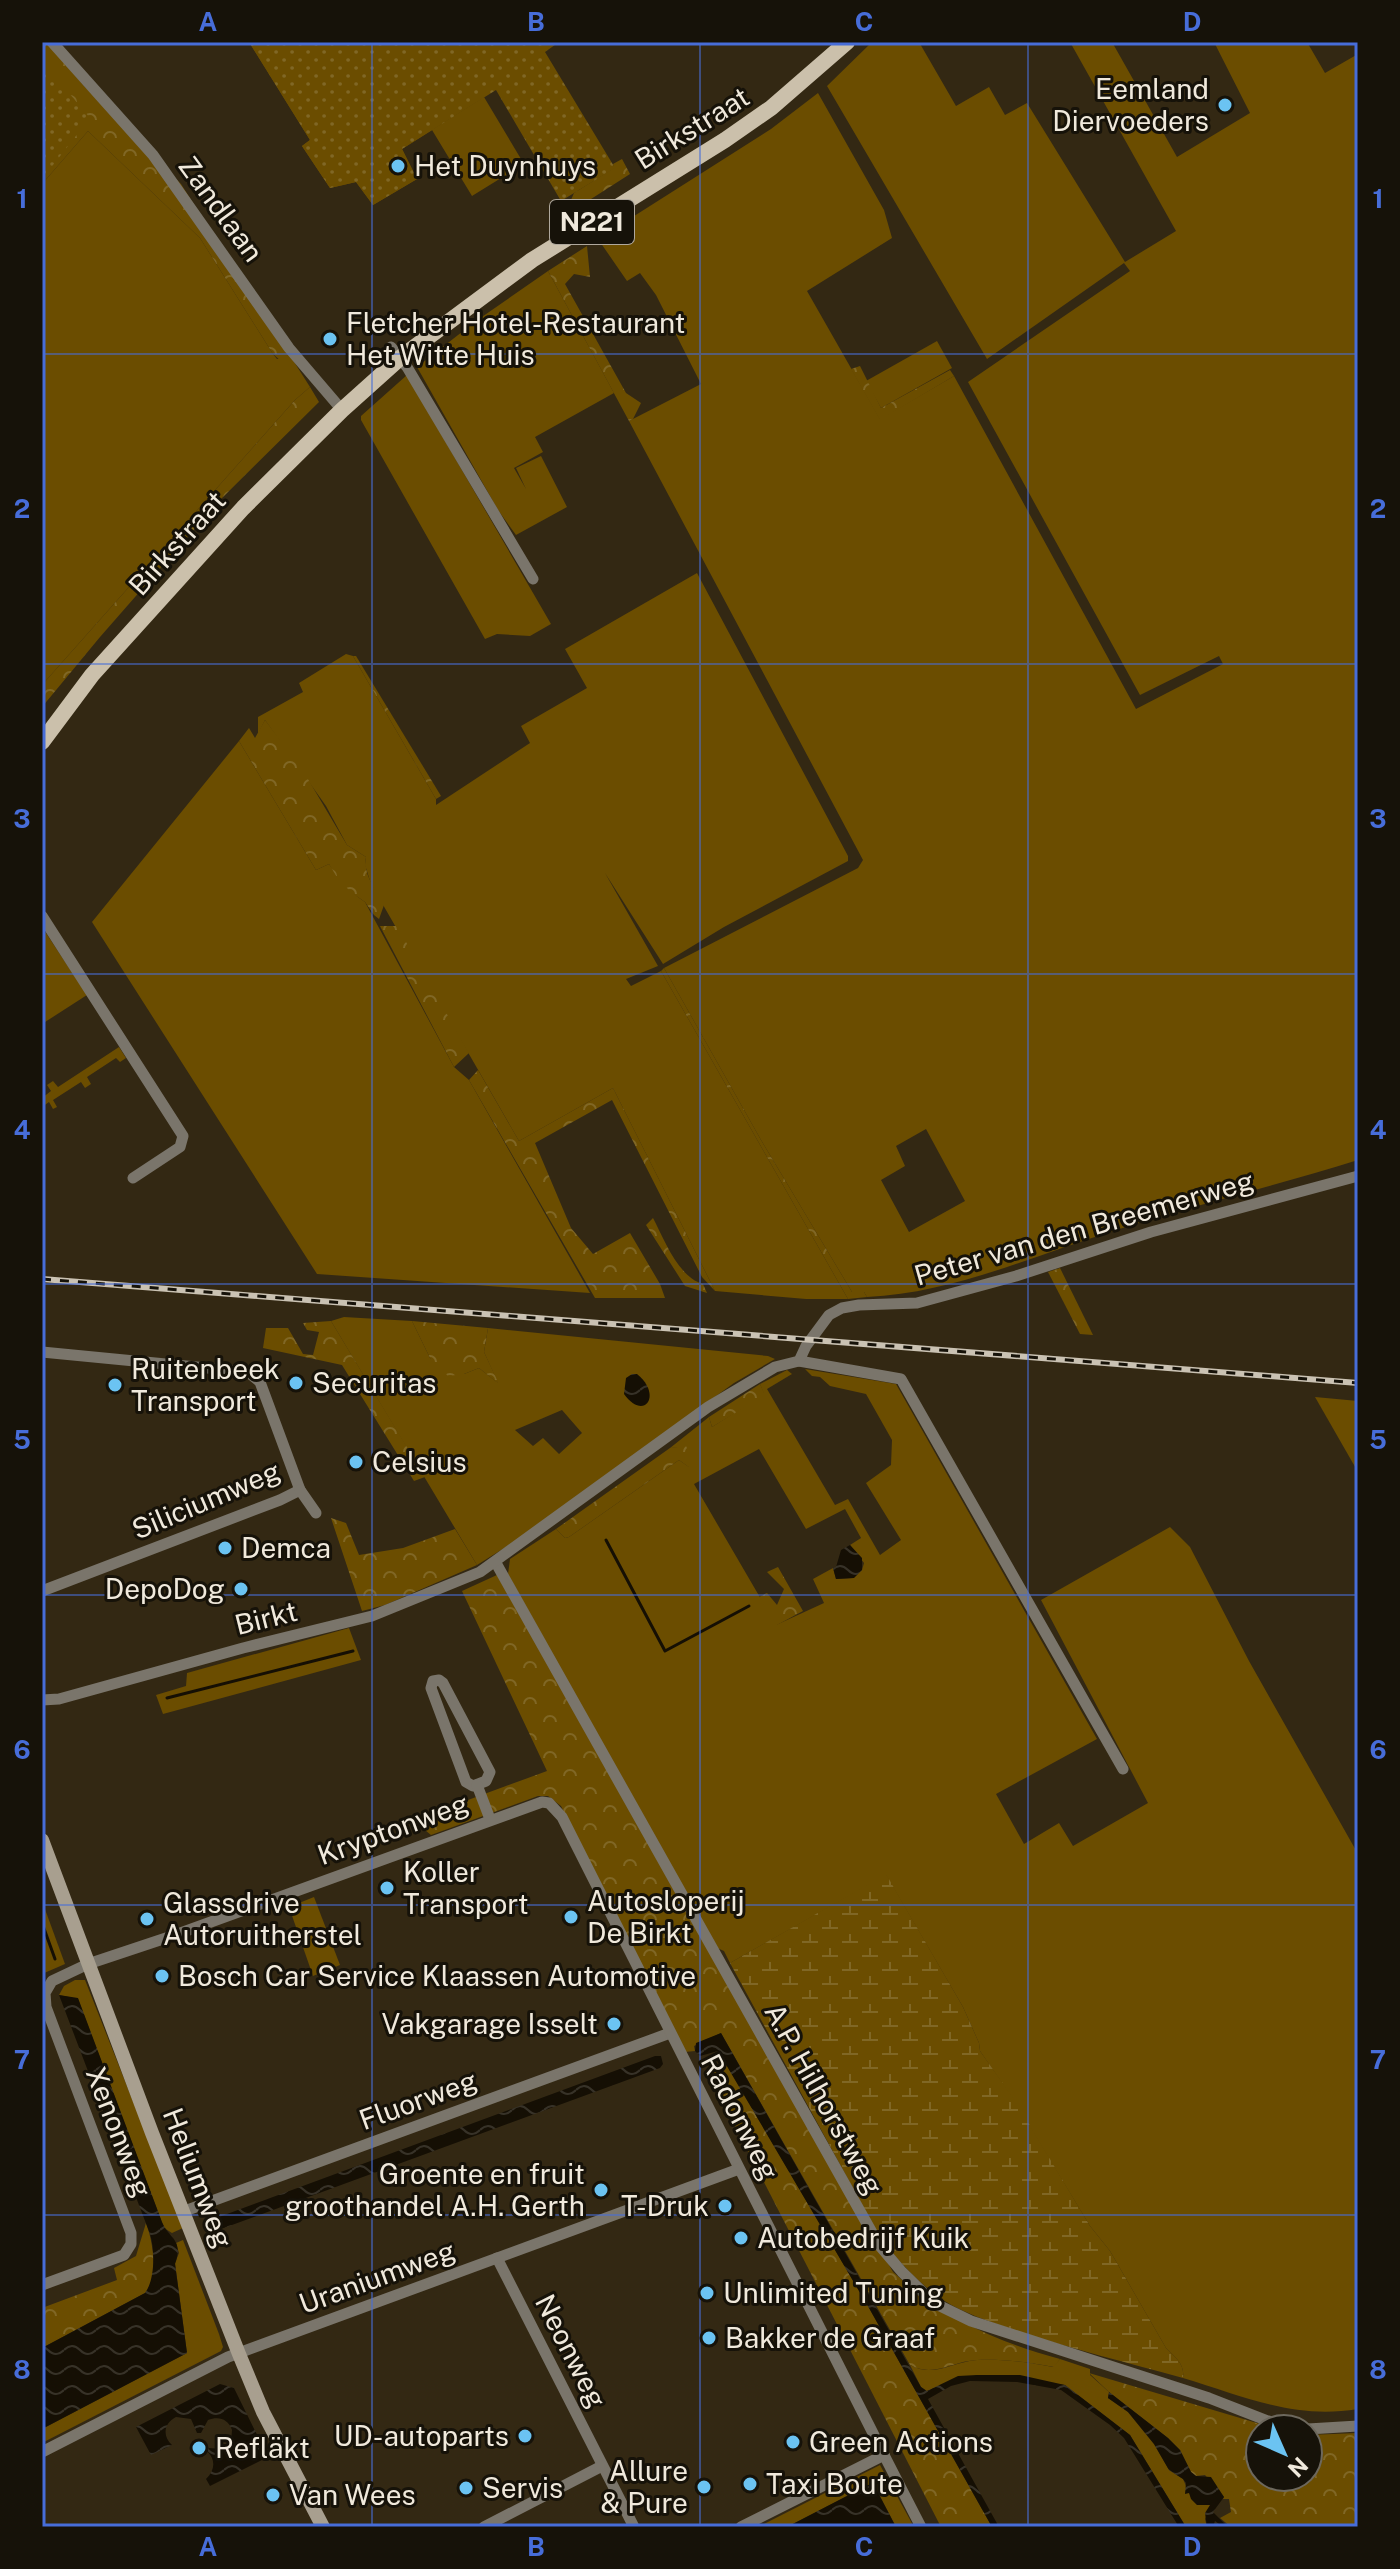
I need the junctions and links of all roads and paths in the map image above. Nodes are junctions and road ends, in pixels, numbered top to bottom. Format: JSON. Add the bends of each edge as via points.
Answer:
{"nodes":[{"id":1,"x":52,"y":42,"type":"edge"},
{"id":2,"x":847,"y":42,"type":"edge"},
{"id":3,"x":396,"y":352,"type":"junction"},
{"id":4,"x":342,"y":410,"type":"junction"},
{"id":5,"x":533,"y":579,"type":"dead end"},
{"id":6,"x":42,"y":742,"type":"edge"},
{"id":7,"x":44,"y":921,"type":"edge"},
{"id":8,"x":1358,"y":1176,"type":"edge"},
{"id":9,"x":133,"y":1178,"type":"dead end"},
{"id":10,"x":42,"y":1352,"type":"edge"},
{"id":11,"x":799,"y":1361,"type":"junction"},
{"id":12,"x":300,"y":1490,"type":"junction"},
{"id":13,"x":316,"y":1513,"type":"dead end"},
{"id":14,"x":496,"y":1563,"type":"junction"},
{"id":15,"x":42,"y":1591,"type":"edge"},
{"id":16,"x":42,"y":1700,"type":"edge"},
{"id":17,"x":469,"y":1733,"type":"junction"},
{"id":18,"x":451,"y":1741,"type":"junction"},
{"id":19,"x":1123,"y":1769,"type":"dead end"},
{"id":20,"x":477,"y":1785,"type":"junction"},
{"id":21,"x":549,"y":1803,"type":"joint"},
{"id":22,"x":490,"y":1819,"type":"junction"},
{"id":23,"x":42,"y":1840,"type":"edge"},
{"id":24,"x":88,"y":1964,"type":"junction"},
{"id":25,"x":670,"y":2033,"type":"junction"},
{"id":26,"x":739,"y":2169,"type":"junction"},
{"id":27,"x":182,"y":2212,"type":"junction"},
{"id":28,"x":497,"y":2258,"type":"junction"},
{"id":29,"x":42,"y":2285,"type":"edge"},
{"id":30,"x":239,"y":2354,"type":"junction"},
{"id":31,"x":1247,"y":2413,"type":"edge"},
{"id":32,"x":1358,"y":2426,"type":"edge"},
{"id":33,"x":1324,"y":2428,"type":"edge"},
{"id":34,"x":42,"y":2452,"type":"edge"},
{"id":35,"x":884,"y":2455,"type":"junction"},
{"id":36,"x":602,"y":2466,"type":"junction"},
{"id":37,"x":323,"y":2527,"type":"edge"},
{"id":38,"x":484,"y":2527,"type":"edge"},
{"id":39,"x":634,"y":2527,"type":"edge"},
{"id":40,"x":741,"y":2527,"type":"edge"},
{"id":41,"x":921,"y":2527,"type":"edge"}],
"edges":[{"from":1,"to":4,"type":"street","name":"Zandlaan","via":[[153,155],[289,348]]},
{"from":2,"to":3,"type":"main road","name":"Birkstraat","number":"N221","via":[[725,140]]},
{"from":3,"to":4,"type":"main road","name":"Birkstraat","number":"N221"},
{"from":3,"to":5,"type":"street"},
{"from":4,"to":6,"type":"main road","name":"Birkstraat","number":"N221","via":[[261,489],[121,642]]},
{"from":7,"to":9,"type":"street","via":[[183,1136],[180,1147]]},
{"from":8,"to":11,"type":"street","name":"Peter van den Breemerweg","via":[[917,1303],[842,1308],[829,1315]]},
{"from":10,"to":12,"type":"street","name":"Siliciumweg","via":[[248,1372],[260,1382]]},
{"from":11,"to":14,"type":"street","via":[[775,1367],[708,1407]]},
{"from":11,"to":19,"type":"street","via":[[901,1379]]},
{"from":12,"to":13,"type":"street"},
{"from":12,"to":15,"type":"street","name":"Siliciumweg"},
{"from":14,"to":16,"type":"street","name":"Birkt","via":[[372,1616]]},
{"from":14,"to":31,"type":"street","name":"A.P. Hilhorstweg","via":[[879,2245],[902,2272],[934,2303],[971,2321]]},
{"from":17,"to":18,"type":"street"},
{"from":17,"to":18,"type":"street","name":"Kryptonweg","via":[[443,1683],[433,1681]]},
{"from":17,"to":20,"type":"street","name":"Kryptonweg","via":[[490,1772]]},
{"from":18,"to":20,"type":"street","name":"Kryptonweg","via":[[466,1782]]},
{"from":20,"to":22,"type":"street","name":"Kryptonweg"},
{"from":21,"to":22,"type":"street","name":"Kryptonweg"},
{"from":21,"to":25,"type":"street","name":"Radonweg","via":[[562,1817]]},
{"from":22,"to":24,"type":"street","name":"Kryptonweg"},
{"from":23,"to":24,"type":"street","name":"Heliumweg"},
{"from":24,"to":27,"type":"street","name":"Heliumweg"},
{"from":24,"to":29,"type":"street","name":"Xenonweg","via":[[52,1981],[45,1993],[46,2007],[131,2244],[124,2255]]},
{"from":25,"to":26,"type":"street","name":"Radonweg"},
{"from":25,"to":27,"type":"street","name":"Fluorweg"},
{"from":26,"to":28,"type":"street","name":"Uraniumweg"},
{"from":26,"to":35,"type":"street","name":"Radonweg"},
{"from":27,"to":30,"type":"street","name":"Heliumweg"},
{"from":28,"to":30,"type":"street","name":"Uraniumweg"},
{"from":28,"to":36,"type":"street","name":"Neonweg"},
{"from":30,"to":34,"type":"street","name":"Uraniumweg"},
{"from":30,"to":37,"type":"street","name":"Heliumweg"},
{"from":32,"to":33,"type":"street","name":"A.P. Hilhorstweg"},
{"from":35,"to":40,"type":"street"},
{"from":35,"to":41,"type":"street","name":"Radonweg"},
{"from":36,"to":38,"type":"street"},
{"from":36,"to":39,"type":"street","name":"Neonweg"}]}
